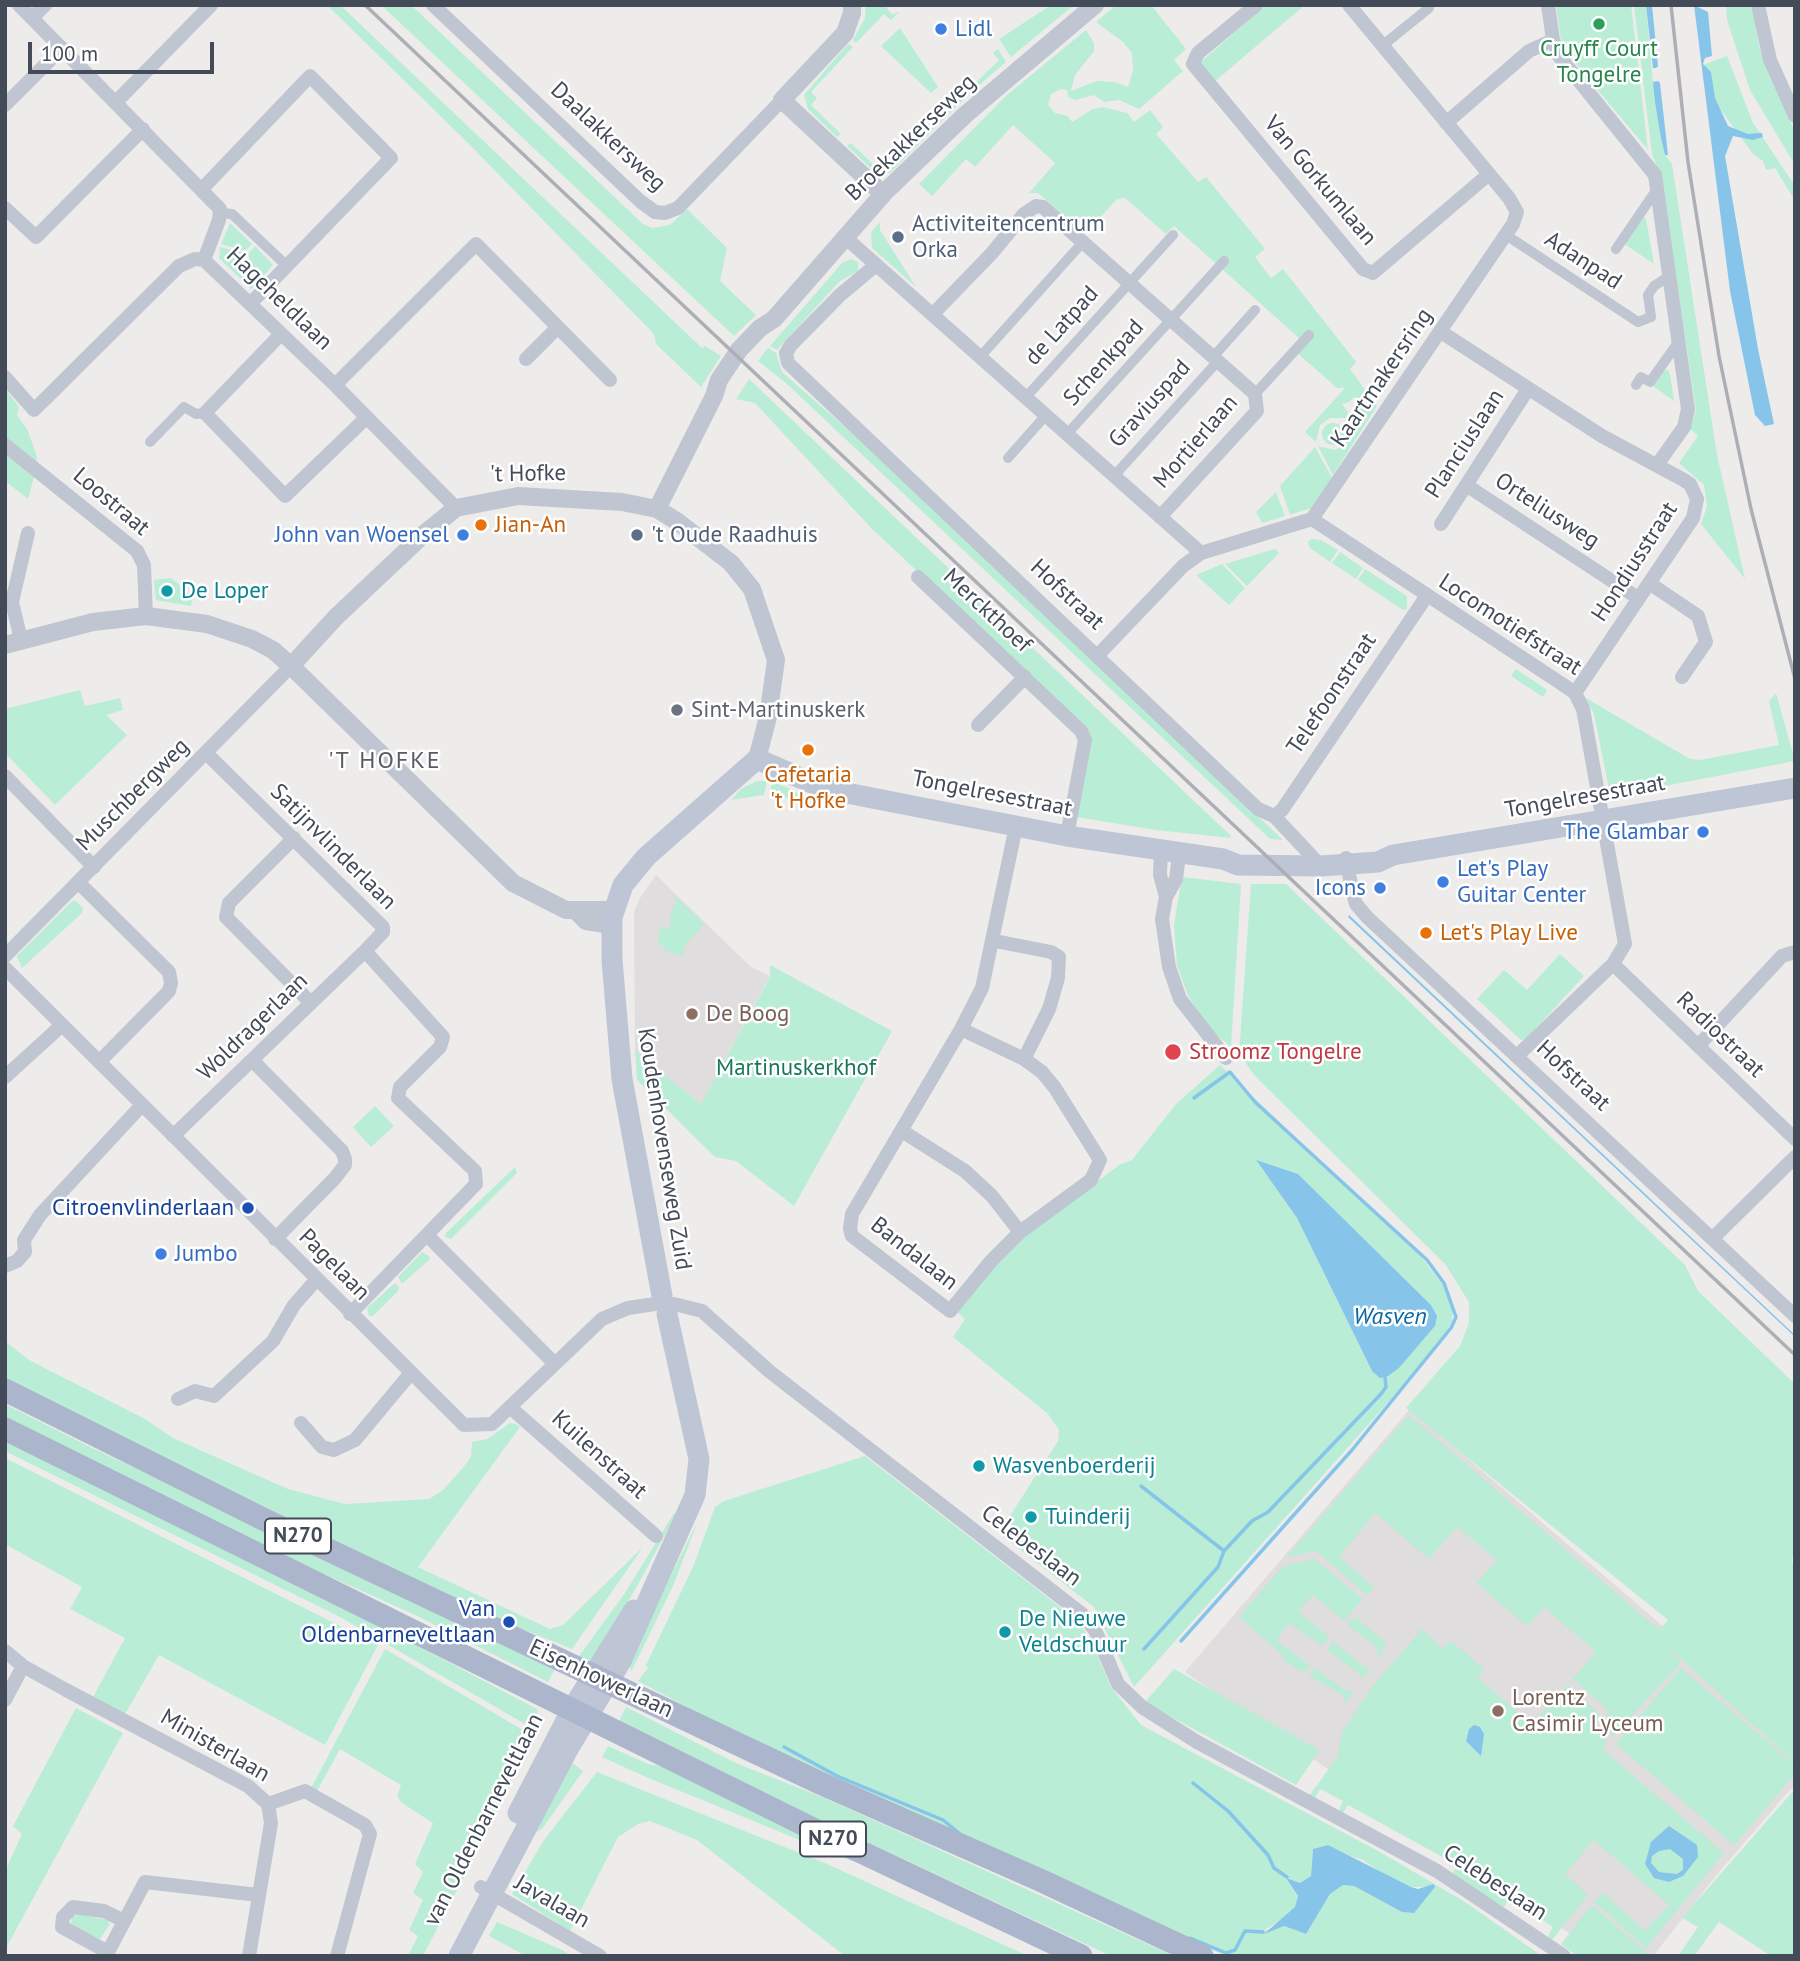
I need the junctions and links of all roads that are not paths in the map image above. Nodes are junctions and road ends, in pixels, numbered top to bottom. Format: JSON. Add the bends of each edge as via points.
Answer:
{"nodes":[{"id":1,"x":19,"y":5,"type":"edge"},
{"id":2,"x":45,"y":5,"type":"edge"},
{"id":3,"x":211,"y":5,"type":"edge"},
{"id":4,"x":433,"y":5,"type":"edge"},
{"id":5,"x":852,"y":5,"type":"edge"},
{"id":6,"x":1095,"y":5,"type":"edge"},
{"id":7,"x":1256,"y":5,"type":"edge"},
{"id":8,"x":1349,"y":5,"type":"edge"},
{"id":9,"x":1426,"y":5,"type":"edge"},
{"id":10,"x":1548,"y":5,"type":"edge"},
{"id":11,"x":1758,"y":5,"type":"edge"},
{"id":12,"x":32,"y":18,"type":"junction"},
{"id":13,"x":1553,"y":40,"type":"junction"},
{"id":14,"x":1382,"y":46,"type":"junction"},
{"id":15,"x":62,"y":48,"type":"junction"},
{"id":16,"x":782,"y":100,"type":"junction"},
{"id":17,"x":116,"y":102,"type":"junction"},
{"id":18,"x":5,"y":105,"type":"edge"},
{"id":19,"x":1795,"y":116,"type":"edge"},
{"id":20,"x":1446,"y":123,"type":"junction"},
{"id":21,"x":143,"y":129,"type":"junction"},
{"id":22,"x":1489,"y":174,"type":"junction"},
{"id":23,"x":202,"y":188,"type":"junction"},
{"id":24,"x":1657,"y":189,"type":"junction"},
{"id":25,"x":883,"y":194,"type":"junction"},
{"id":26,"x":5,"y":208,"type":"edge"},
{"id":27,"x":221,"y":213,"type":"junction"},
{"id":28,"x":1173,"y":234,"type":"dead end"},
{"id":29,"x":1506,"y":235,"type":"junction"},
{"id":30,"x":846,"y":238,"type":"junction"},
{"id":31,"x":1083,"y":242,"type":"junction"},
{"id":32,"x":1616,"y":249,"type":"dead end"},
{"id":33,"x":204,"y":260,"type":"junction"},
{"id":34,"x":1224,"y":261,"type":"dead end"},
{"id":35,"x":876,"y":265,"type":"junction"},
{"id":36,"x":287,"y":266,"type":"junction"},
{"id":37,"x":1668,"y":277,"type":"junction"},
{"id":38,"x":1129,"y":283,"type":"junction"},
{"id":39,"x":251,"y":303,"type":"junction"},
{"id":40,"x":1255,"y":310,"type":"dead end"},
{"id":41,"x":933,"y":314,"type":"junction"},
{"id":42,"x":1172,"y":320,"type":"junction"},
{"id":43,"x":558,"y":327,"type":"junction"},
{"id":44,"x":1441,"y":332,"type":"junction"},
{"id":45,"x":281,"y":334,"type":"junction"},
{"id":46,"x":1309,"y":335,"type":"dead end"},
{"id":47,"x":1677,"y":344,"type":"junction"},
{"id":48,"x":980,"y":357,"type":"junction"},
{"id":49,"x":526,"y":359,"type":"dead end"},
{"id":50,"x":1216,"y":359,"type":"junction"},
{"id":51,"x":5,"y":377,"type":"edge"},
{"id":52,"x":610,"y":380,"type":"dead end"},
{"id":53,"x":335,"y":385,"type":"junction"},
{"id":54,"x":1636,"y":385,"type":"dead end"},
{"id":55,"x":1528,"y":389,"type":"junction"},
{"id":56,"x":1255,"y":394,"type":"junction"},
{"id":57,"x":1026,"y":397,"type":"junction"},
{"id":58,"x":205,"y":413,"type":"junction"},
{"id":59,"x":1046,"y":415,"type":"junction"},
{"id":60,"x":367,"y":417,"type":"junction"},
{"id":61,"x":1068,"y":434,"type":"junction"},
{"id":62,"x":150,"y":442,"type":"dead end"},
{"id":63,"x":5,"y":445,"type":"edge"},
{"id":64,"x":1008,"y":458,"type":"dead end"},
{"id":65,"x":1657,"y":465,"type":"junction"},
{"id":66,"x":1114,"y":476,"type":"junction"},
{"id":67,"x":1466,"y":485,"type":"junction"},
{"id":68,"x":456,"y":508,"type":"junction"},
{"id":69,"x":657,"y":509,"type":"junction"},
{"id":70,"x":1160,"y":517,"type":"junction"},
{"id":71,"x":1312,"y":519,"type":"junction"},
{"id":72,"x":1441,"y":524,"type":"dead end"},
{"id":73,"x":29,"y":533,"type":"dead end"},
{"id":74,"x":1201,"y":554,"type":"junction"},
{"id":75,"x":918,"y":577,"type":"dead end"},
{"id":76,"x":1649,"y":583,"type":"junction"},
{"id":77,"x":1426,"y":597,"type":"junction"},
{"id":78,"x":1638,"y":598,"type":"junction"},
{"id":79,"x":146,"y":616,"type":"junction"},
{"id":80,"x":13,"y":643,"type":"edge"},
{"id":81,"x":1098,"y":655,"type":"junction"},
{"id":82,"x":291,"y":666,"type":"junction"},
{"id":83,"x":1025,"y":677,"type":"junction"},
{"id":84,"x":1682,"y":677,"type":"dead end"},
{"id":85,"x":1575,"y":693,"type":"junction"},
{"id":86,"x":978,"y":725,"type":"dead end"},
{"id":87,"x":206,"y":753,"type":"junction"},
{"id":88,"x":757,"y":759,"type":"junction"},
{"id":89,"x":5,"y":776,"type":"edge"},
{"id":90,"x":1791,"y":786,"type":"edge"},
{"id":91,"x":1274,"y":816,"type":"junction"},
{"id":92,"x":1603,"y":821,"type":"junction"},
{"id":93,"x":1016,"y":826,"type":"junction"},
{"id":94,"x":1067,"y":836,"type":"junction"},
{"id":95,"x":294,"y":838,"type":"junction"},
{"id":96,"x":1170,"y":854,"type":"junction"},
{"id":97,"x":1346,"y":860,"type":"junction"},
{"id":98,"x":1318,"y":862,"type":"junction"},
{"id":99,"x":94,"y":867,"type":"junction"},
{"id":100,"x":78,"y":882,"type":"junction"},
{"id":101,"x":613,"y":918,"type":"junction"},
{"id":102,"x":995,"y":942,"type":"junction"},
{"id":103,"x":365,"y":951,"type":"junction"},
{"id":104,"x":1795,"y":952,"type":"edge"},
{"id":105,"x":5,"y":956,"type":"edge"},
{"id":106,"x":1613,"y":964,"type":"junction"},
{"id":107,"x":5,"y":968,"type":"edge"},
{"id":108,"x":311,"y":1003,"type":"junction"},
{"id":109,"x":62,"y":1025,"type":"junction"},
{"id":110,"x":961,"y":1029,"type":"junction"},
{"id":111,"x":1698,"y":1046,"type":"junction"},
{"id":112,"x":1518,"y":1055,"type":"junction"},
{"id":113,"x":1226,"y":1058,"type":"dead end"},
{"id":114,"x":1024,"y":1059,"type":"junction"},
{"id":115,"x":252,"y":1060,"type":"junction"},
{"id":116,"x":99,"y":1062,"type":"junction"},
{"id":117,"x":5,"y":1077,"type":"edge"},
{"id":118,"x":142,"y":1105,"type":"junction"},
{"id":119,"x":902,"y":1131,"type":"junction"},
{"id":120,"x":173,"y":1136,"type":"junction"},
{"id":121,"x":1795,"y":1139,"type":"edge"},
{"id":122,"x":1795,"y":1157,"type":"edge"},
{"id":123,"x":1020,"y":1232,"type":"junction"},
{"id":124,"x":427,"y":1235,"type":"junction"},
{"id":125,"x":1713,"y":1238,"type":"junction"},
{"id":126,"x":275,"y":1239,"type":"junction"},
{"id":127,"x":5,"y":1266,"type":"edge"},
{"id":128,"x":316,"y":1280,"type":"junction"},
{"id":129,"x":665,"y":1305,"type":"junction"},
{"id":130,"x":350,"y":1314,"type":"junction"},
{"id":131,"x":1795,"y":1316,"type":"edge"},
{"id":132,"x":555,"y":1363,"type":"junction"},
{"id":133,"x":410,"y":1374,"type":"junction"},
{"id":134,"x":5,"y":1390,"type":"edge"},
{"id":135,"x":178,"y":1399,"type":"dead end"},
{"id":136,"x":511,"y":1408,"type":"junction"},
{"id":137,"x":301,"y":1423,"type":"dead end"},
{"id":138,"x":5,"y":1429,"type":"edge"},
{"id":139,"x":656,"y":1536,"type":"dead end"},
{"id":140,"x":5,"y":1651,"type":"edge"},
{"id":141,"x":23,"y":1665,"type":"junction"},
{"id":142,"x":601,"y":1679,"type":"junction"},
{"id":143,"x":5,"y":1700,"type":"edge"},
{"id":144,"x":580,"y":1713,"type":"junction"},
{"id":145,"x":268,"y":1804,"type":"junction"},
{"id":146,"x":487,"y":1890,"type":"junction"},
{"id":147,"x":258,"y":1895,"type":"junction"},
{"id":148,"x":124,"y":1921,"type":"dead end"},
{"id":149,"x":249,"y":1956,"type":"edge"},
{"id":150,"x":337,"y":1956,"type":"edge"},
{"id":151,"x":443,"y":1956,"type":"edge"},
{"id":152,"x":459,"y":1956,"type":"edge"},
{"id":153,"x":600,"y":1956,"type":"edge"},
{"id":154,"x":1081,"y":1956,"type":"edge"},
{"id":155,"x":1202,"y":1956,"type":"edge"},
{"id":156,"x":1564,"y":1956,"type":"edge"}],
"edges":[{"from":1,"to":12,"type":"street"},
{"from":2,"to":12,"type":"street"},
{"from":3,"to":17,"type":"street"},
{"from":4,"to":16,"type":"street","name":"Daalakkersweg","via":[[655,212],[678,208]]},
{"from":5,"to":16,"type":"street","via":[[845,33]]},
{"from":6,"to":25,"type":"street","name":"Broekakkerseweg","via":[[965,115]]},
{"from":7,"to":22,"type":"street","name":"Van Gorkumlaan","via":[[1198,53],[1193,64],[1363,269],[1373,273]]},
{"from":8,"to":14,"type":"street","name":"Kaartmakersring"},
{"from":9,"to":14,"type":"street","via":[[1429,8]]},
{"from":10,"to":13,"type":"street"},
{"from":11,"to":19,"type":"street","via":[[1770,60]]},
{"from":12,"to":15,"type":"street"},
{"from":13,"to":20,"type":"street","via":[[1529,51]]},
{"from":13,"to":24,"type":"street","via":[[1559,56],[1645,159]]},
{"from":14,"to":20,"type":"street","name":"Kaartmakersring"},
{"from":15,"to":17,"type":"street"},
{"from":15,"to":18,"type":"street"},
{"from":16,"to":25,"type":"street"},
{"from":17,"to":21,"type":"street"},
{"from":20,"to":22,"type":"street","name":"Kaartmakersring"},
{"from":21,"to":23,"type":"street"},
{"from":21,"to":26,"type":"street","via":[[36,237]]},
{"from":22,"to":29,"type":"street","name":"Kaartmakersring","via":[[1517,212]]},
{"from":23,"to":27,"type":"street"},
{"from":23,"to":36,"type":"street","via":[[310,76],[391,158]]},
{"from":24,"to":32,"type":"street"},
{"from":24,"to":37,"type":"street"},
{"from":25,"to":30,"type":"street","name":"Broekakkerseweg"},
{"from":27,"to":33,"type":"street"},
{"from":27,"to":36,"type":"street","via":[[232,215]]},
{"from":28,"to":38,"type":"street"},
{"from":29,"to":37,"type":"street","name":"Adanpad","via":[[1637,322],[1651,317],[1648,295]]},
{"from":29,"to":44,"type":"street","name":"Kaartmakersring"},
{"from":30,"to":35,"type":"street"},
{"from":30,"to":69,"type":"street","name":"Broekakkerseweg","via":[[774,319],[768,334],[741,356],[729,384],[714,396]]},
{"from":31,"to":38,"type":"street","name":"Mortierlaan"},
{"from":31,"to":41,"type":"street","name":"Mortierlaan","via":[[1043,207],[1035,206]]},
{"from":31,"to":48,"type":"street"},
{"from":33,"to":39,"type":"street","name":"Hageheldlaan"},
{"from":33,"to":51,"type":"street","name":"Hageheldlaan","via":[[180,266],[34,410]]},
{"from":34,"to":42,"type":"street"},
{"from":35,"to":41,"type":"street"},
{"from":35,"to":81,"type":"street","name":"Hofstraat","via":[[840,295],[786,353],[788,363]]},
{"from":36,"to":39,"type":"street"},
{"from":37,"to":47,"type":"street"},
{"from":38,"to":42,"type":"street","name":"Mortierlaan"},
{"from":38,"to":57,"type":"street","name":"de Latpad"},
{"from":39,"to":45,"type":"street","name":"Hageheldlaan"},
{"from":40,"to":50,"type":"street"},
{"from":41,"to":48,"type":"street"},
{"from":42,"to":50,"type":"street","name":"Mortierlaan"},
{"from":42,"to":61,"type":"street","name":"Schenkpad"},
{"from":43,"to":49,"type":"street"},
{"from":43,"to":52,"type":"street"},
{"from":43,"to":53,"type":"street","via":[[476,244]]},
{"from":44,"to":55,"type":"street"},
{"from":44,"to":71,"type":"street","name":"Kaartmakersring"},
{"from":45,"to":53,"type":"street","name":"Hageheldlaan"},
{"from":45,"to":58,"type":"street"},
{"from":46,"to":56,"type":"street","name":"Mortierlaan"},
{"from":47,"to":54,"type":"street","via":[[1650,382],[1642,377]]},
{"from":47,"to":65,"type":"street","via":[[1687,419]]},
{"from":48,"to":57,"type":"street"},
{"from":50,"to":56,"type":"street","name":"Mortierlaan"},
{"from":50,"to":66,"type":"street","name":"Graviuspad"},
{"from":53,"to":60,"type":"street","name":"Hageheldlaan"},
{"from":55,"to":65,"type":"street"},
{"from":55,"to":67,"type":"street","name":"Planciuslaan"},
{"from":56,"to":70,"type":"street","name":"Mortierlaan","via":[[1257,411]]},
{"from":57,"to":59,"type":"street"},
{"from":58,"to":60,"type":"street","via":[[285,496]]},
{"from":58,"to":62,"type":"street","via":[[184,407]]},
{"from":59,"to":61,"type":"street"},
{"from":59,"to":64,"type":"street"},
{"from":60,"to":68,"type":"street","name":"Hageheldlaan"},
{"from":61,"to":66,"type":"street"},
{"from":63,"to":79,"type":"street","name":"Loostraat","via":[[137,551],[144,565]]},
{"from":65,"to":76,"type":"street","name":"Hondiusstraat","via":[[1690,484],[1698,505]]},
{"from":66,"to":70,"type":"street"},
{"from":67,"to":72,"type":"street","name":"Planciuslaan"},
{"from":67,"to":78,"type":"street","name":"Orteliusweg"},
{"from":68,"to":69,"type":"street","name":"'t Hofke","via":[[518,496],[622,502]]},
{"from":68,"to":82,"type":"street","name":"'t Hofke","via":[[336,617]]},
{"from":69,"to":88,"type":"street","name":"'t Hofke","via":[[731,563],[752,589],[776,660]]},
{"from":70,"to":74,"type":"street"},
{"from":71,"to":74,"type":"street"},
{"from":71,"to":77,"type":"street","name":"Locomotiefstraat"},
{"from":73,"to":80,"type":"street","via":[[12,602]]},
{"from":74,"to":81,"type":"street","via":[[1183,566]]},
{"from":75,"to":83,"type":"street","name":"Merckthoef"},
{"from":76,"to":78,"type":"street","name":"Hondiusstraat"},
{"from":76,"to":84,"type":"street","via":[[1698,616],[1706,642]]},
{"from":77,"to":85,"type":"street","name":"Locomotiefstraat"},
{"from":77,"to":91,"type":"street","name":"Telefoonstraat"},
{"from":78,"to":85,"type":"street","name":"Hondiusstraat"},
{"from":79,"to":80,"type":"street","via":[[93,621]]},
{"from":79,"to":82,"type":"street","via":[[233,631],[273,650]]},
{"from":81,"to":91,"type":"street","name":"Hofstraat","via":[[1258,809]]},
{"from":82,"to":87,"type":"street","name":"Muschbergweg"},
{"from":82,"to":101,"type":"street","via":[[494,867],[531,894],[577,912],[583,909]]},
{"from":83,"to":86,"type":"street","name":"Merckthoef"},
{"from":83,"to":94,"type":"street","name":"Merckthoef","via":[[1085,740]]},
{"from":85,"to":92,"type":"street","name":"Locomotiefstraat","via":[[1583,709]]},
{"from":87,"to":95,"type":"street","name":"Satijnvlinderlaan"},
{"from":87,"to":99,"type":"street","name":"Muschbergweg"},
{"from":88,"to":93,"type":"main road","name":"Tongelresestraat","via":[[826,789]]},
{"from":88,"to":101,"type":"main road","via":[[646,857],[623,885]]},
{"from":89,"to":99,"type":"street"},
{"from":90,"to":92,"type":"main road","name":"Tongelresestraat"},
{"from":91,"to":98,"type":"street","name":"Hofstraat"},
{"from":92,"to":97,"type":"main road","name":"Tongelresestraat","via":[[1393,855],[1375,852]]},
{"from":92,"to":106,"type":"street","name":"Locomotiefstraat","via":[[1625,944]]},
{"from":93,"to":94,"type":"main road","name":"Tongelresestraat"},
{"from":93,"to":102,"type":"street"},
{"from":94,"to":96,"type":"main road","name":"Tongelresestraat"},
{"from":95,"to":103,"type":"street","name":"Satijnvlinderlaan","via":[[383,927]]},
{"from":95,"to":108,"type":"street","via":[[229,903],[226,917]]},
{"from":96,"to":98,"type":"main road","name":"Tongelresestraat"},
{"from":96,"to":113,"type":"street","via":[[1176,879],[1166,897],[1169,967],[1180,999]]},
{"from":97,"to":98,"type":"main road","name":"Tongelresestraat"},
{"from":97,"to":112,"type":"street","name":"Hofstraat","via":[[1356,904]]},
{"from":99,"to":100,"type":"street","name":"Muschbergweg"},
{"from":100,"to":105,"type":"street","name":"Muschbergweg"},
{"from":100,"to":116,"type":"street","via":[[169,972],[171,982],[169,991]]},
{"from":101,"to":129,"type":"main road","name":"Koudenhovenseweg Zuid","via":[[622,1079]]},
{"from":102,"to":110,"type":"street","via":[[982,988]]},
{"from":102,"to":114,"type":"street","via":[[1059,957],[1049,1009]]},
{"from":103,"to":108,"type":"street","name":"Woldragerlaan"},
{"from":103,"to":124,"type":"street","via":[[443,1037],[440,1047],[400,1087],[398,1098],[475,1171],[476,1184]]},
{"from":104,"to":111,"type":"street","via":[[1782,956]]},
{"from":106,"to":111,"type":"street","name":"Radiostraat"},
{"from":106,"to":112,"type":"street"},
{"from":107,"to":109,"type":"street","name":"Pagelaan"},
{"from":108,"to":115,"type":"street","name":"Woldragerlaan"},
{"from":109,"to":116,"type":"street","name":"Pagelaan"},
{"from":109,"to":117,"type":"street"},
{"from":110,"to":114,"type":"street","name":"Bandalaan"},
{"from":110,"to":119,"type":"street","name":"Bandalaan"},
{"from":111,"to":121,"type":"street","name":"Radiostraat"},
{"from":112,"to":125,"type":"street","name":"Hofstraat"},
{"from":114,"to":123,"type":"street","name":"Bandalaan","via":[[1055,1087],[1100,1160],[1091,1180]]},
{"from":115,"to":120,"type":"street","name":"Woldragerlaan"},
{"from":115,"to":126,"type":"street","via":[[345,1159],[335,1178]]},
{"from":116,"to":118,"type":"street","name":"Pagelaan"},
{"from":118,"to":120,"type":"street","name":"Pagelaan"},
{"from":118,"to":127,"type":"street","via":[[40,1215],[24,1240],[25,1252]]},
{"from":119,"to":123,"type":"street","via":[[965,1171]]},
{"from":119,"to":123,"type":"street","name":"Bandalaan","via":[[852,1214],[852,1236],[950,1311]]},
{"from":120,"to":126,"type":"street","name":"Pagelaan"},
{"from":122,"to":125,"type":"street"},
{"from":124,"to":130,"type":"street"},
{"from":124,"to":132,"type":"street"},
{"from":125,"to":131,"type":"street","name":"Hofstraat"},
{"from":126,"to":128,"type":"street","name":"Pagelaan"},
{"from":128,"to":130,"type":"street","name":"Pagelaan"},
{"from":128,"to":135,"type":"street","via":[[273,1340],[214,1396],[195,1391]]},
{"from":129,"to":132,"type":"street","name":"Pagelaan","via":[[628,1308],[602,1319]]},
{"from":129,"to":142,"type":"main road","name":"Koudenhovenseweg Zuid","via":[[699,1459],[695,1495]]},
{"from":129,"to":156,"type":"street","name":"Celebeslaan","via":[[702,1311],[769,1371],[1082,1614],[1095,1630],[1118,1684],[1142,1707],[1202,1745],[1437,1871]]},
{"from":130,"to":133,"type":"street","name":"Pagelaan"},
{"from":132,"to":136,"type":"street","name":"Pagelaan"},
{"from":133,"to":136,"type":"street","name":"Pagelaan","via":[[464,1426],[492,1424]]},
{"from":133,"to":137,"type":"street","via":[[355,1440],[334,1450],[322,1447]]},
{"from":134,"to":142,"type":"main road","name":"Eisenhowerlaan","number":"N270","via":[[263,1519]]},
{"from":136,"to":139,"type":"street","name":"Kuilenstraat"},
{"from":138,"to":144,"type":"main road","name":"Eisenhowerlaan","number":"N270"},
{"from":140,"to":141,"type":"street","name":"Ministerlaan"},
{"from":141,"to":143,"type":"street"},
{"from":141,"to":145,"type":"street","name":"Ministerlaan","via":[[248,1786]]},
{"from":142,"to":144,"type":"main road","name":"van Oldenbarneveltlaan"},
{"from":142,"to":155,"type":"main road","name":"Eisenhowerlaan","number":"N270"},
{"from":144,"to":146,"type":"main road","name":"van Oldenbarneveltlaan"},
{"from":144,"to":154,"type":"main road","name":"Eisenhowerlaan","number":"N270"},
{"from":145,"to":147,"type":"street","name":"Ministerlaan","via":[[271,1823]]},
{"from":145,"to":150,"type":"street","via":[[305,1791],[365,1825],[370,1834]]},
{"from":146,"to":151,"type":"main road","name":"van Oldenbarneveltlaan"},
{"from":146,"to":152,"type":"main road","name":"van Oldenbarneveltlaan"},
{"from":146,"to":153,"type":"street","name":"Javalaan"},
{"from":147,"to":148,"type":"street","via":[[145,1882]]},
{"from":147,"to":149,"type":"street","name":"Ministerlaan"}]}
